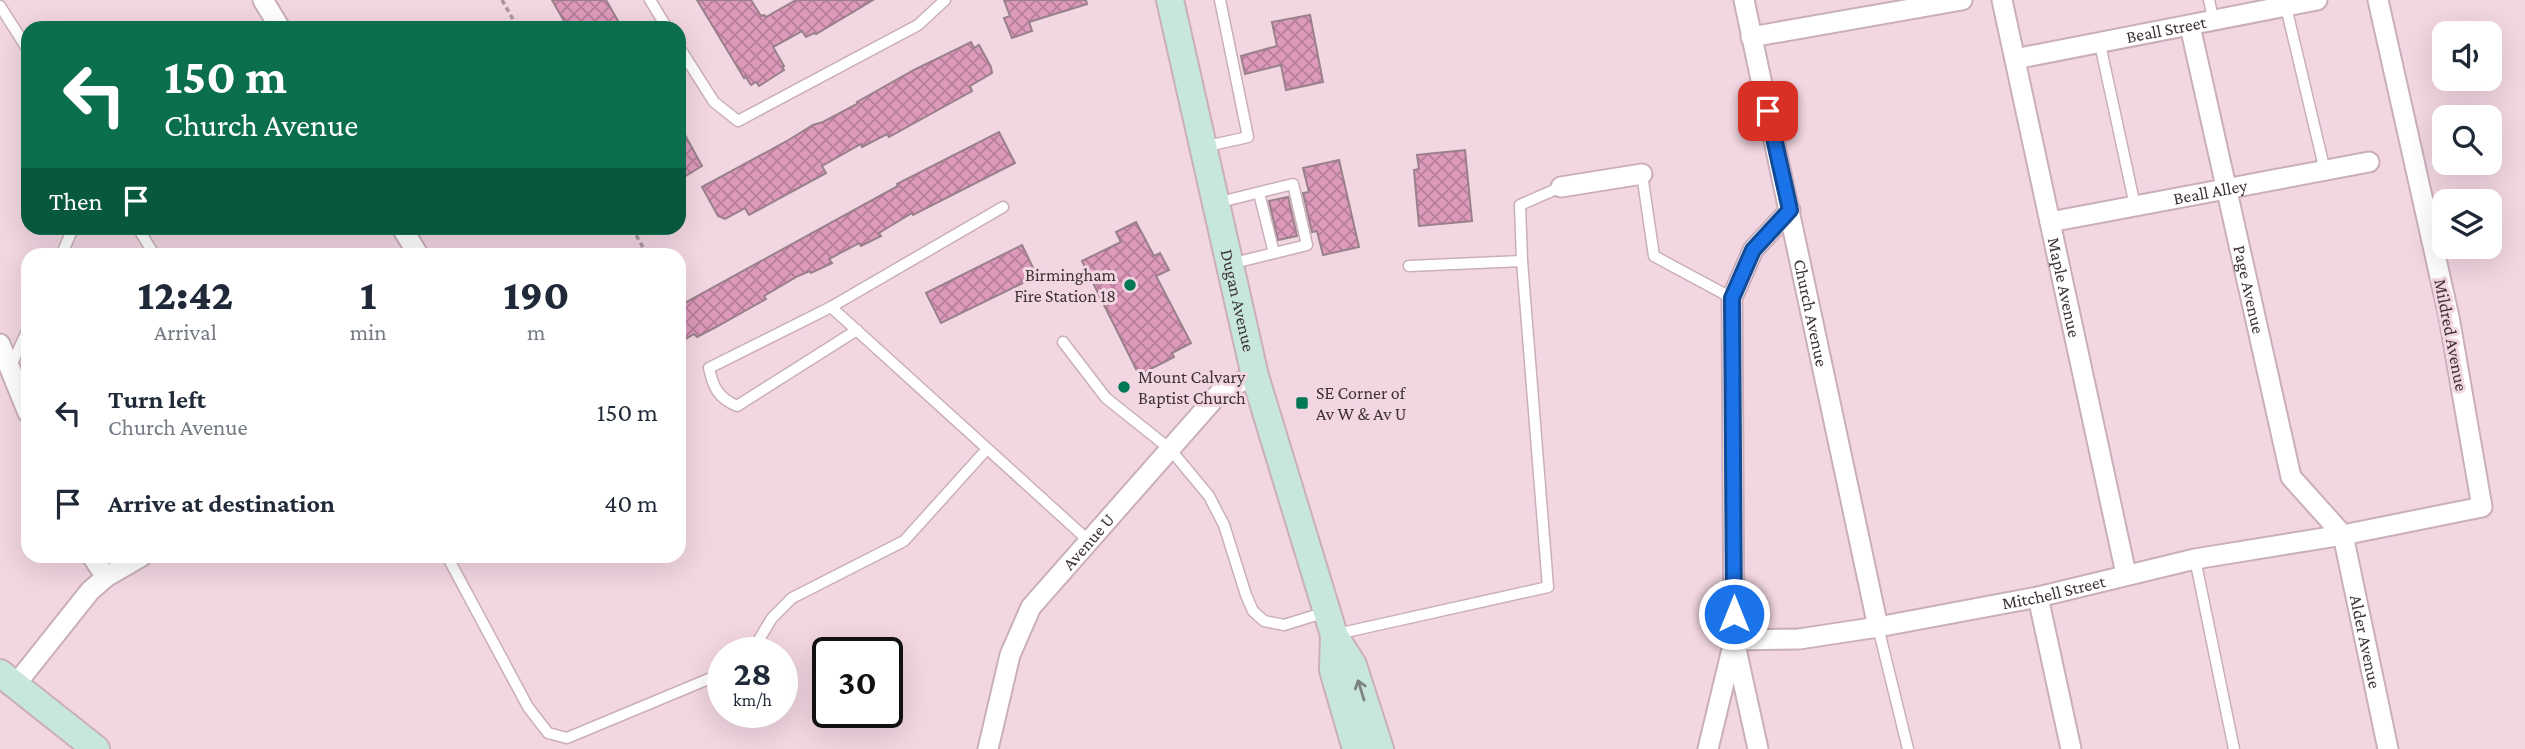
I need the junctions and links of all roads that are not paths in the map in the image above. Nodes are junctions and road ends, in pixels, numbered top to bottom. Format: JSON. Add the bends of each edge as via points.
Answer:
{"nodes":[{"id":1,"x":263,"y":0,"type":"edge"},
{"id":2,"x":650,"y":0,"type":"edge"},
{"id":3,"x":945,"y":0,"type":"edge"},
{"id":4,"x":1170,"y":0,"type":"edge"},
{"id":5,"x":1220,"y":0,"type":"edge"},
{"id":6,"x":1744,"y":0,"type":"edge"},
{"id":7,"x":1962,"y":0,"type":"edge"},
{"id":8,"x":2002,"y":0,"type":"edge"},
{"id":9,"x":2209,"y":0,"type":"edge"},
{"id":10,"x":2317,"y":0,"type":"edge"},
{"id":11,"x":2378,"y":0,"type":"edge"},
{"id":12,"x":0,"y":6,"type":"edge"},
{"id":13,"x":2286,"y":7,"type":"junction"},
{"id":14,"x":276,"y":21,"type":"edge"},
{"id":15,"x":663,"y":21,"type":"edge"},
{"id":16,"x":2214,"y":22,"type":"junction"},
{"id":17,"x":2190,"y":26,"type":"junction"},
{"id":18,"x":1751,"y":37,"type":"junction"},
{"id":19,"x":21,"y":39,"type":"edge"},
{"id":20,"x":2100,"y":44,"type":"junction"},
{"id":21,"x":686,"y":58,"type":"edge"},
{"id":22,"x":2015,"y":59,"type":"junction"},
{"id":23,"x":1203,"y":147,"type":"junction"},
{"id":24,"x":2370,"y":162,"type":"dead end"},
{"id":25,"x":2325,"y":171,"type":"junction"},
{"id":26,"x":1642,"y":174,"type":"joint"},
{"id":27,"x":1562,"y":187,"type":"joint"},
{"id":28,"x":2227,"y":189,"type":"junction"},
{"id":29,"x":1259,"y":193,"type":"junction"},
{"id":30,"x":1216,"y":203,"type":"junction"},
{"id":31,"x":2135,"y":206,"type":"junction"},
{"id":32,"x":1003,"y":207,"type":"dead end"},
{"id":33,"x":1790,"y":210,"type":"junction"},
{"id":34,"x":2050,"y":222,"type":"junction"},
{"id":35,"x":1274,"y":253,"type":"junction"},
{"id":36,"x":1522,"y":261,"type":"junction"},
{"id":37,"x":1230,"y":264,"type":"junction"},
{"id":38,"x":1409,"y":266,"type":"dead end"},
{"id":39,"x":1732,"y":298,"type":"junction"},
{"id":40,"x":831,"y":306,"type":"junction"},
{"id":41,"x":857,"y":330,"type":"junction"},
{"id":42,"x":1063,"y":342,"type":"dead end"},
{"id":43,"x":0,"y":344,"type":"edge"},
{"id":44,"x":21,"y":345,"type":"edge"},
{"id":45,"x":10,"y":369,"type":"junction"},
{"id":46,"x":1255,"y":376,"type":"junction"},
{"id":47,"x":21,"y":396,"type":"edge"},
{"id":48,"x":987,"y":449,"type":"junction"},
{"id":49,"x":1170,"y":449,"type":"junction"},
{"id":50,"x":2482,"y":507,"type":"joint"},
{"id":51,"x":2343,"y":535,"type":"junction"},
{"id":52,"x":1089,"y":541,"type":"junction"},
{"id":53,"x":2195,"y":559,"type":"junction"},
{"id":54,"x":97,"y":563,"type":"edge"},
{"id":55,"x":130,"y":563,"type":"edge"},
{"id":56,"x":451,"y":563,"type":"edge"},
{"id":57,"x":2126,"y":574,"type":"junction"},
{"id":58,"x":106,"y":577,"type":"junction"},
{"id":59,"x":2038,"y":597,"type":"junction"},
{"id":60,"x":1330,"y":624,"type":"junction"},
{"id":61,"x":1878,"y":627,"type":"junction"},
{"id":62,"x":761,"y":637,"type":"edge"},
{"id":63,"x":1734,"y":640,"type":"junction"},
{"id":64,"x":8,"y":678,"type":"edge"},
{"id":65,"x":707,"y":680,"type":"edge"},
{"id":66,"x":96,"y":749,"type":"edge"},
{"id":67,"x":988,"y":749,"type":"edge"},
{"id":68,"x":1356,"y":749,"type":"edge"},
{"id":69,"x":1380,"y":749,"type":"edge"},
{"id":70,"x":1707,"y":749,"type":"edge"},
{"id":71,"x":1758,"y":749,"type":"edge"},
{"id":72,"x":1908,"y":749,"type":"edge"},
{"id":73,"x":2071,"y":749,"type":"edge"},
{"id":74,"x":2234,"y":749,"type":"edge"},
{"id":75,"x":2388,"y":749,"type":"edge"}],
"edges":[{"from":1,"to":14,"type":"street"},
{"from":2,"to":15,"type":"lane"},
{"from":3,"to":21,"type":"lane","via":[[918,25],[738,121],[714,102]]},
{"from":4,"to":23,"type":"main road","name":"Dugan Avenue"},
{"from":5,"to":23,"type":"lane","via":[[1248,137]]},
{"from":6,"to":18,"type":"street","name":"Church Avenue"},
{"from":7,"to":18,"type":"street"},
{"from":8,"to":22,"type":"street","name":"Maple Avenue"},
{"from":9,"to":16,"type":"lane"},
{"from":10,"to":13,"type":"street","name":"Beall Street"},
{"from":11,"to":50,"type":"street","name":"Mildred Avenue","via":[[2449,317]]},
{"from":12,"to":19,"type":"lane"},
{"from":13,"to":16,"type":"street","name":"Beall Street"},
{"from":13,"to":25,"type":"lane"},
{"from":16,"to":17,"type":"street","name":"Beall Street"},
{"from":17,"to":20,"type":"street","name":"Beall Street"},
{"from":17,"to":28,"type":"street","name":"Page Avenue"},
{"from":18,"to":33,"type":"street","name":"Church Avenue"},
{"from":20,"to":22,"type":"street","name":"Beall Street"},
{"from":20,"to":31,"type":"lane"},
{"from":22,"to":34,"type":"street","name":"Maple Avenue"},
{"from":23,"to":30,"type":"main road","name":"Dugan Avenue"},
{"from":24,"to":25,"type":"street","name":"Beall Alley"},
{"from":25,"to":28,"type":"street","name":"Beall Alley"},
{"from":26,"to":27,"type":"street"},
{"from":26,"to":39,"type":"lane","via":[[1654,256]]},
{"from":27,"to":36,"type":"lane","via":[[1520,205]]},
{"from":28,"to":31,"type":"street","name":"Beall Alley"},
{"from":28,"to":51,"type":"street","name":"Page Avenue","via":[[2291,477]]},
{"from":29,"to":30,"type":"lane"},
{"from":29,"to":35,"type":"lane"},
{"from":29,"to":35,"type":"lane","via":[[1293,184],[1307,245]]},
{"from":30,"to":37,"type":"main road","name":"Dugan Avenue"},
{"from":31,"to":34,"type":"street","name":"Beall Alley"},
{"from":32,"to":40,"type":"lane"},
{"from":33,"to":39,"type":"street","via":[[1753,250]]},
{"from":33,"to":61,"type":"street","name":"Church Avenue"},
{"from":34,"to":57,"type":"street","name":"Maple Avenue"},
{"from":35,"to":37,"type":"lane"},
{"from":36,"to":38,"type":"lane"},
{"from":36,"to":60,"type":"lane","via":[[1548,586]]},
{"from":37,"to":46,"type":"main road","name":"Dugan Avenue"},
{"from":39,"to":63,"type":"street"},
{"from":40,"to":41,"type":"lane"},
{"from":40,"to":41,"type":"lane","via":[[709,368],[713,387],[737,406]]},
{"from":41,"to":48,"type":"lane"},
{"from":42,"to":49,"type":"lane","via":[[1106,398]]},
{"from":43,"to":45,"type":"street"},
{"from":44,"to":45,"type":"lane"},
{"from":45,"to":47,"type":"street"},
{"from":46,"to":49,"type":"street","name":"Avenue U","via":[[1222,390]]},
{"from":46,"to":60,"type":"main road","name":"Dugan Avenue"},
{"from":48,"to":52,"type":"lane"},
{"from":48,"to":62,"type":"lane","via":[[904,541],[792,598]]},
{"from":49,"to":52,"type":"street","name":"Avenue U"},
{"from":49,"to":60,"type":"lane","via":[[1209,496],[1253,611],[1264,621],[1284,625]]},
{"from":50,"to":51,"type":"street","name":"Mitchell Street"},
{"from":51,"to":53,"type":"street","name":"Mitchell Street"},
{"from":51,"to":75,"type":"street","name":"Alder Avenue"},
{"from":52,"to":67,"type":"street","name":"Avenue U","via":[[1031,607],[1010,655]]},
{"from":53,"to":57,"type":"street","name":"Mitchell Street"},
{"from":53,"to":74,"type":"lane"},
{"from":54,"to":58,"type":"street"},
{"from":55,"to":58,"type":"street"},
{"from":56,"to":65,"type":"lane","via":[[528,707],[548,733],[567,738]]},
{"from":57,"to":59,"type":"street","name":"Mitchell Street"},
{"from":58,"to":64,"type":"street"},
{"from":59,"to":61,"type":"street","name":"Mitchell Street"},
{"from":59,"to":73,"type":"street"},
{"from":60,"to":68,"type":"main road","name":"Dugan Avenue","via":[[1333,670]]},
{"from":69,"to":60,"type":"main road","name":"Dugan Avenue","one_way":true,"via":[[1353,665]]},
{"from":61,"to":63,"type":"street","name":"Mitchell Street","via":[[1799,639]]},
{"from":61,"to":72,"type":"lane"},
{"from":63,"to":70,"type":"street"},
{"from":63,"to":71,"type":"street"},
{"from":64,"to":66,"type":"main road"}]}
